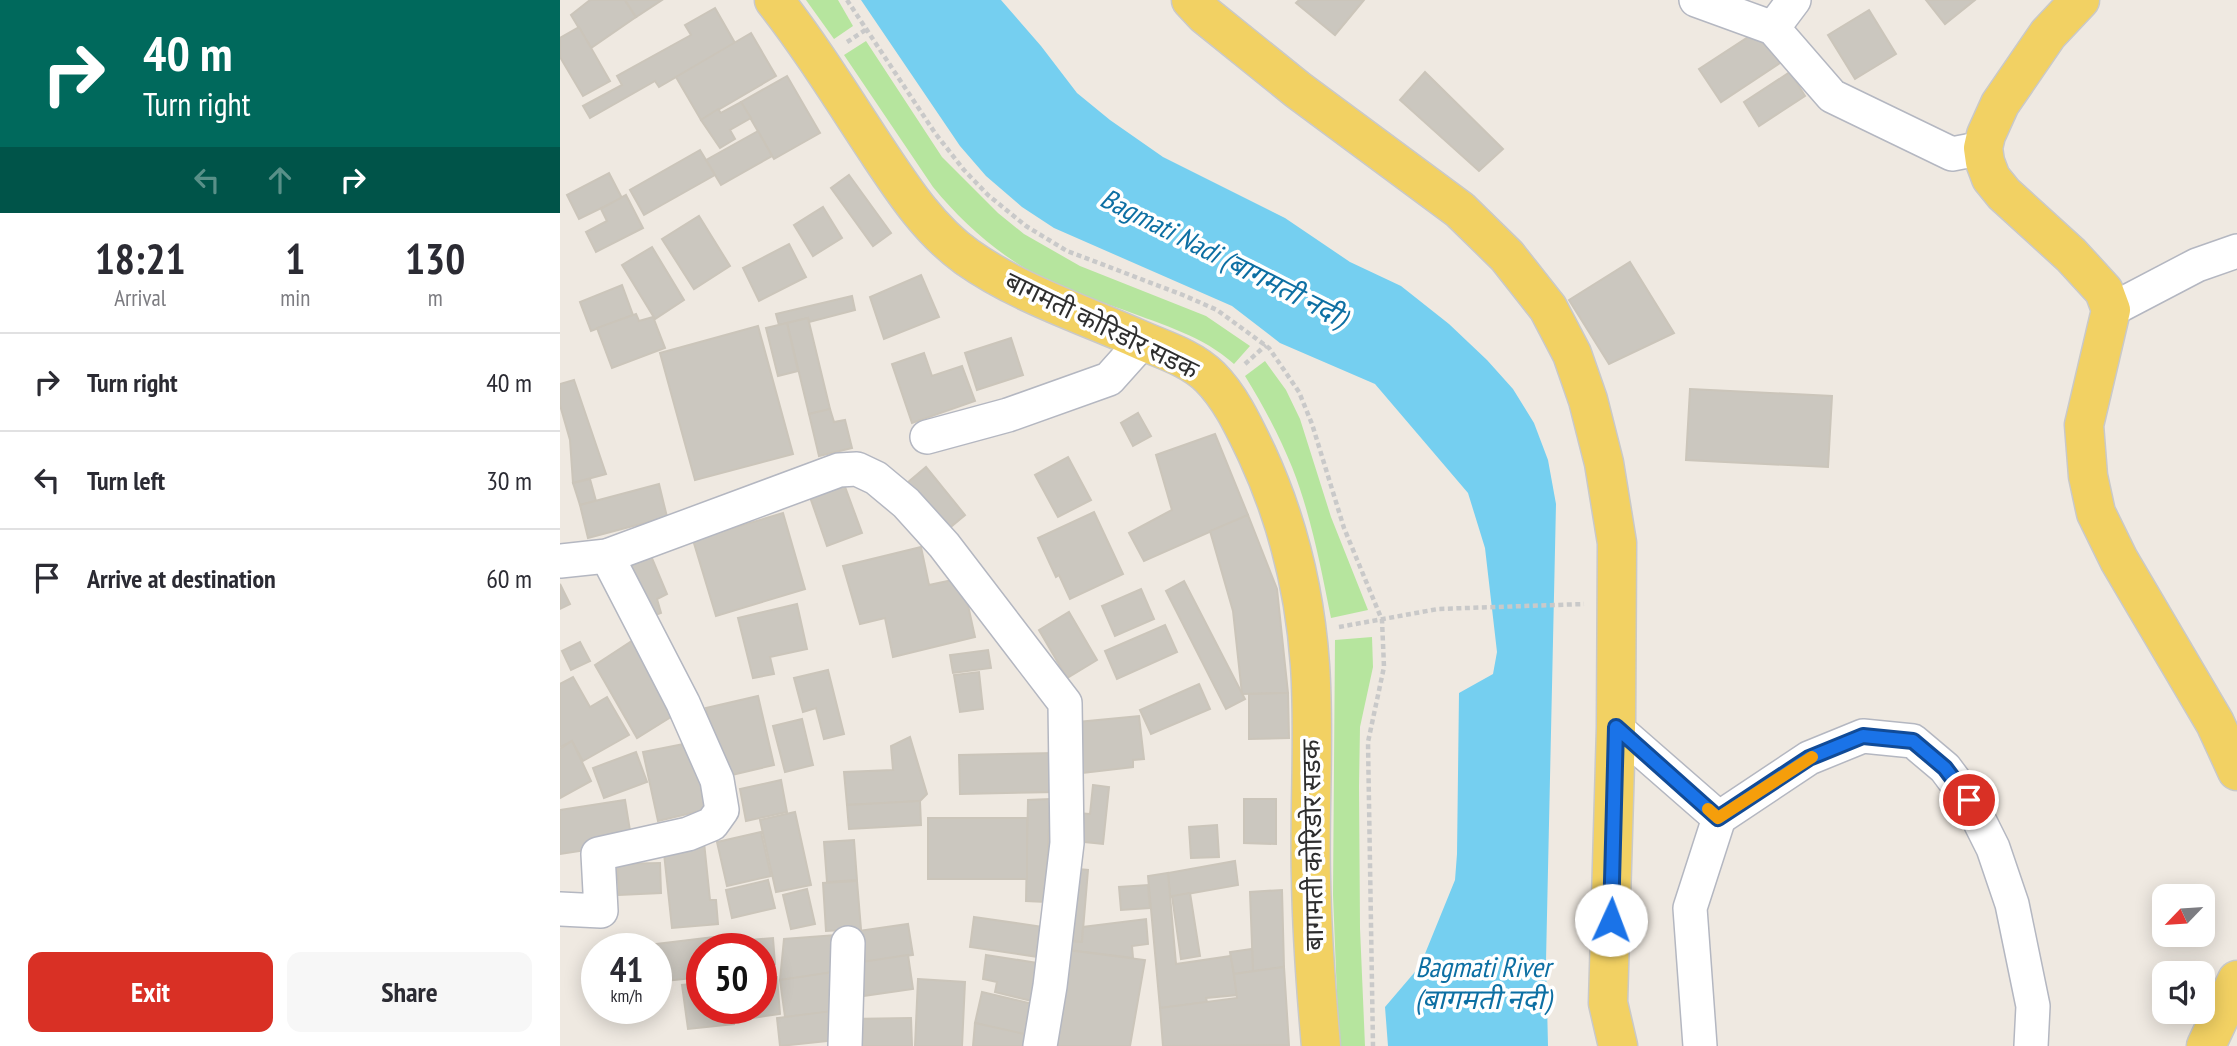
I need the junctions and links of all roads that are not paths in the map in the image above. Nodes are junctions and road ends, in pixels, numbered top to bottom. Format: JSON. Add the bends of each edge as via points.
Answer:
{"nodes":[{"id":1,"x":774,"y":0,"type":"edge"},
{"id":2,"x":1191,"y":0,"type":"edge"},
{"id":3,"x":1696,"y":0,"type":"edge"},
{"id":4,"x":1794,"y":0,"type":"edge"},
{"id":5,"x":2080,"y":0,"type":"edge"},
{"id":6,"x":1773,"y":29,"type":"junction"},
{"id":7,"x":1983,"y":148,"type":"junction"},
{"id":8,"x":2237,"y":251,"type":"edge"},
{"id":9,"x":2111,"y":310,"type":"junction"},
{"id":10,"x":1143,"y":341,"type":"junction"},
{"id":11,"x":927,"y":437,"type":"dead end"},
{"id":12,"x":607,"y":556,"type":"junction"},
{"id":13,"x":560,"y":561,"type":"edge"},
{"id":14,"x":1616,"y":727,"type":"junction"},
{"id":15,"x":2237,"y":771,"type":"edge"},
{"id":16,"x":1718,"y":818,"type":"junction"},
{"id":17,"x":560,"y":909,"type":"edge"},
{"id":18,"x":848,"y":943,"type":"dead end"},
{"id":19,"x":2237,"y":981,"type":"edge"},
{"id":20,"x":845,"y":1046,"type":"edge"},
{"id":21,"x":1040,"y":1046,"type":"edge"},
{"id":22,"x":1321,"y":1046,"type":"edge"},
{"id":23,"x":1618,"y":1046,"type":"edge"},
{"id":24,"x":1700,"y":1046,"type":"edge"},
{"id":25,"x":2031,"y":1046,"type":"edge"},
{"id":26,"x":2206,"y":1046,"type":"edge"}],
"edges":[{"from":1,"to":10,"type":"main road","name":"बागमती कोरिडोर सडक","via":[[933,228],[1004,279]]},
{"from":2,"to":14,"type":"main road","via":[[1298,90],[1460,210],[1507,256],[1548,308],[1572,354],[1588,400],[1613,516],[1618,595]]},
{"from":3,"to":6,"type":"street"},
{"from":4,"to":6,"type":"street"},
{"from":5,"to":7,"type":"main road","via":[[2048,34],[2007,93]]},
{"from":6,"to":7,"type":"street","via":[[1832,96],[1952,154]]},
{"from":7,"to":9,"type":"main road","via":[[1992,178],[2004,194],[2071,255],[2104,291]]},
{"from":8,"to":9,"type":"street","via":[[2197,265]]},
{"from":9,"to":15,"type":"main road","via":[[2084,425],[2096,513],[2215,723]]},
{"from":10,"to":11,"type":"street","via":[[1109,379],[1008,415]]},
{"from":10,"to":22,"type":"main road","name":"बागमती कोरिडोर सडक","via":[[1210,376],[1229,402],[1245,428],[1279,510],[1300,585],[1311,669],[1311,878]]},
{"from":12,"to":13,"type":"street"},
{"from":12,"to":17,"type":"street","via":[[683,703],[717,780],[722,810],[712,824],[688,834],[598,854],[601,911]]},
{"from":12,"to":21,"type":"street","via":[[839,470],[857,469],[906,503],[944,545],[1065,703],[1067,843]]},
{"from":14,"to":16,"type":"street"},
{"from":14,"to":23,"type":"main road","via":[[1608,1003]]},
{"from":16,"to":24,"type":"street","via":[[1690,908]]},
{"from":16,"to":25,"type":"street","via":[[1809,758],[1863,736],[1913,741],[1945,768],[1969,800],[1993,848],[2012,904],[2033,1006]]},
{"from":18,"to":20,"type":"street"},
{"from":19,"to":26,"type":"main road"}]}
